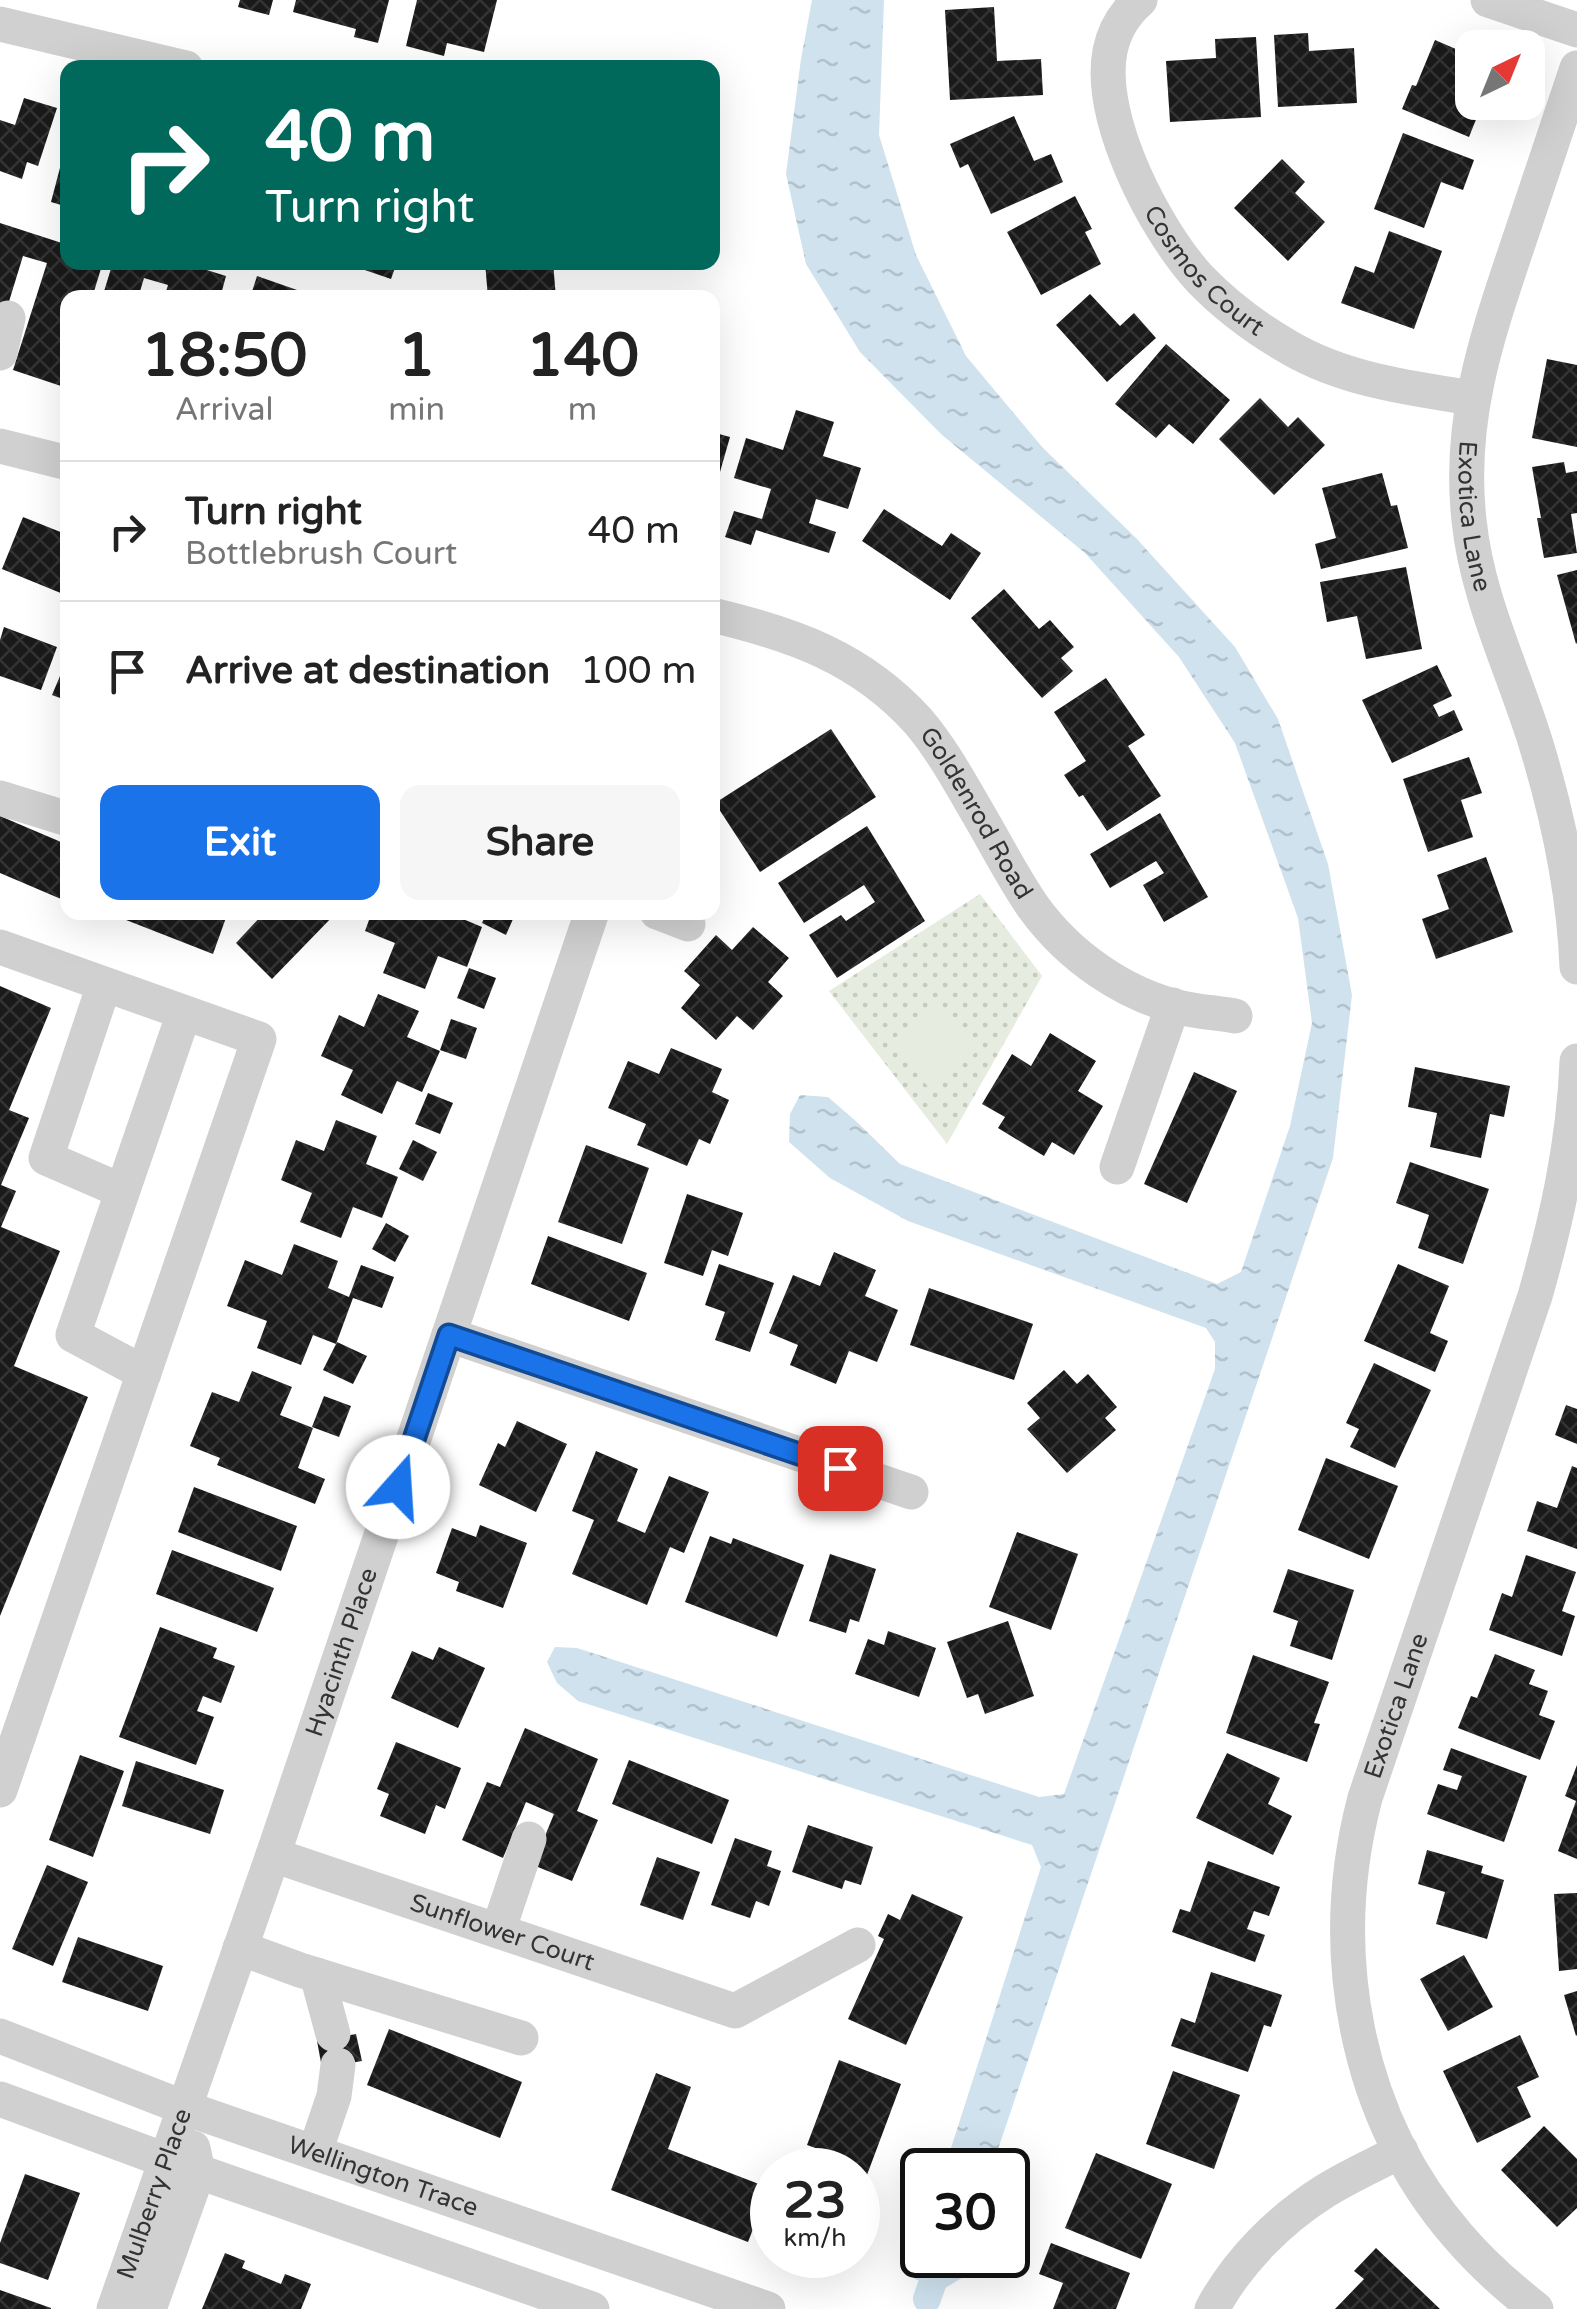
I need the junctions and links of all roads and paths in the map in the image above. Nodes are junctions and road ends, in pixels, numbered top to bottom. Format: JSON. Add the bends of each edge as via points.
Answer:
{"nodes":[{"id":1,"x":1140,"y":0,"type":"edge"},
{"id":2,"x":1488,"y":0,"type":"edge"},
{"id":3,"x":0,"y":24,"type":"edge"},
{"id":4,"x":1577,"y":30,"type":"edge"},
{"id":5,"x":152,"y":60,"type":"edge"},
{"id":6,"x":1577,"y":68,"type":"edge"},
{"id":7,"x":8,"y":318,"type":"dead end"},
{"id":8,"x":0,"y":353,"type":"edge"},
{"id":9,"x":1472,"y":398,"type":"junction"},
{"id":10,"x":0,"y":446,"type":"edge"},
{"id":11,"x":60,"y":460,"type":"edge"},
{"id":12,"x":720,"y":617,"type":"edge"},
{"id":13,"x":0,"y":798,"type":"edge"},
{"id":14,"x":60,"y":817,"type":"edge"},
{"id":15,"x":589,"y":920,"type":"edge"},
{"id":16,"x":0,"y":947,"type":"edge"},
{"id":17,"x":1577,"y":967,"type":"edge"},
{"id":18,"x":104,"y":985,"type":"junction"},
{"id":19,"x":1173,"y":1005,"type":"junction"},
{"id":20,"x":184,"y":1013,"type":"junction"},
{"id":21,"x":1235,"y":1016,"type":"dead end"},
{"id":22,"x":1577,"y":1061,"type":"edge"},
{"id":23,"x":1117,"y":1167,"type":"dead end"},
{"id":24,"x":122,"y":1192,"type":"junction"},
{"id":25,"x":449,"y":1335,"type":"junction"},
{"id":26,"x":144,"y":1373,"type":"junction"},
{"id":27,"x":910,"y":1492,"type":"dead end"},
{"id":28,"x":0,"y":1790,"type":"edge"},
{"id":29,"x":529,"y":1838,"type":"dead end"},
{"id":30,"x":273,"y":1855,"type":"junction"},
{"id":31,"x":498,"y":1931,"type":"junction"},
{"id":32,"x":858,"y":1946,"type":"dead end"},
{"id":33,"x":240,"y":1948,"type":"junction"},
{"id":34,"x":317,"y":1975,"type":"junction"},
{"id":35,"x":0,"y":2036,"type":"edge"},
{"id":36,"x":522,"y":2038,"type":"dead end"},
{"id":37,"x":0,"y":2099,"type":"edge"},
{"id":38,"x":185,"y":2108,"type":"junction"},
{"id":39,"x":1401,"y":2150,"type":"junction"},
{"id":40,"x":314,"y":2152,"type":"junction"},
{"id":41,"x":165,"y":2160,"type":"junction"},
{"id":42,"x":198,"y":2172,"type":"junction"},
{"id":43,"x":114,"y":2309,"type":"edge"},
{"id":44,"x":149,"y":2309,"type":"edge"},
{"id":45,"x":592,"y":2309,"type":"edge"},
{"id":46,"x":768,"y":2309,"type":"edge"},
{"id":47,"x":1212,"y":2309,"type":"edge"},
{"id":48,"x":1536,"y":2309,"type":"edge"}],
"edges":[{"from":1,"to":9,"type":"street","name":"Cosmos Court","via":[[1110,47],[1114,112],[1145,200],[1199,278],[1253,325],[1322,363],[1382,383]]},
{"from":2,"to":4,"type":"street"},
{"from":3,"to":5,"type":"street"},
{"from":6,"to":9,"type":"street","name":"Exotica Lane"},
{"from":7,"to":8,"type":"street"},
{"from":9,"to":17,"type":"street","name":"Exotica Lane","via":[[1468,520],[1490,618],[1556,815]]},
{"from":10,"to":11,"type":"street"},
{"from":12,"to":19,"type":"street","name":"Goldenrod Road","via":[[808,642],[884,690],[945,756],[1034,908],[1061,939],[1126,987]]},
{"from":13,"to":14,"type":"street"},
{"from":15,"to":25,"type":"street","name":"Hyacinth Place"},
{"from":16,"to":18,"type":"street"},
{"from":18,"to":20,"type":"street"},
{"from":18,"to":24,"type":"street","via":[[46,1158]]},
{"from":19,"to":21,"type":"street","name":"Goldenrod Road"},
{"from":19,"to":23,"type":"street"},
{"from":20,"to":24,"type":"street"},
{"from":20,"to":26,"type":"street","via":[[259,1039]]},
{"from":22,"to":39,"type":"street","name":"Exotica Lane","via":[[1550,1242],[1365,1798],[1349,1879],[1346,1941],[1356,2023]]},
{"from":24,"to":26,"type":"street","via":[[72,1335]]},
{"from":25,"to":27,"type":"street"},
{"from":25,"to":30,"type":"street","name":"Hyacinth Place"},
{"from":26,"to":28,"type":"street"},
{"from":29,"to":31,"type":"street"},
{"from":30,"to":31,"type":"street","name":"Sunflower Court"},
{"from":30,"to":33,"type":"street","name":"Hyacinth Place"},
{"from":31,"to":32,"type":"street","name":"Sunflower Court","via":[[735,2011]]},
{"from":33,"to":34,"type":"street"},
{"from":33,"to":38,"type":"street","name":"Hyacinth Place"},
{"from":34,"to":36,"type":"street"},
{"from":34,"to":40,"type":"street","via":[[335,2050],[334,2096]]},
{"from":35,"to":38,"type":"street","name":"Wellington Trace"},
{"from":37,"to":41,"type":"street"},
{"from":38,"to":40,"type":"street","name":"Wellington Trace"},
{"from":38,"to":41,"type":"street","name":"Mulberry Place"},
{"from":38,"to":42,"type":"street","name":"Mulberry Place"},
{"from":39,"to":47,"type":"street","via":[[1288,2218],[1240,2266]]},
{"from":39,"to":48,"type":"street","name":"Exotica Lane","via":[[1458,2236]]},
{"from":40,"to":46,"type":"street","name":"Wellington Trace"},
{"from":41,"to":42,"type":"street"},
{"from":41,"to":43,"type":"street","name":"Mulberry Place"},
{"from":42,"to":44,"type":"street","name":"Mulberry Place"},
{"from":42,"to":45,"type":"street"}]}
